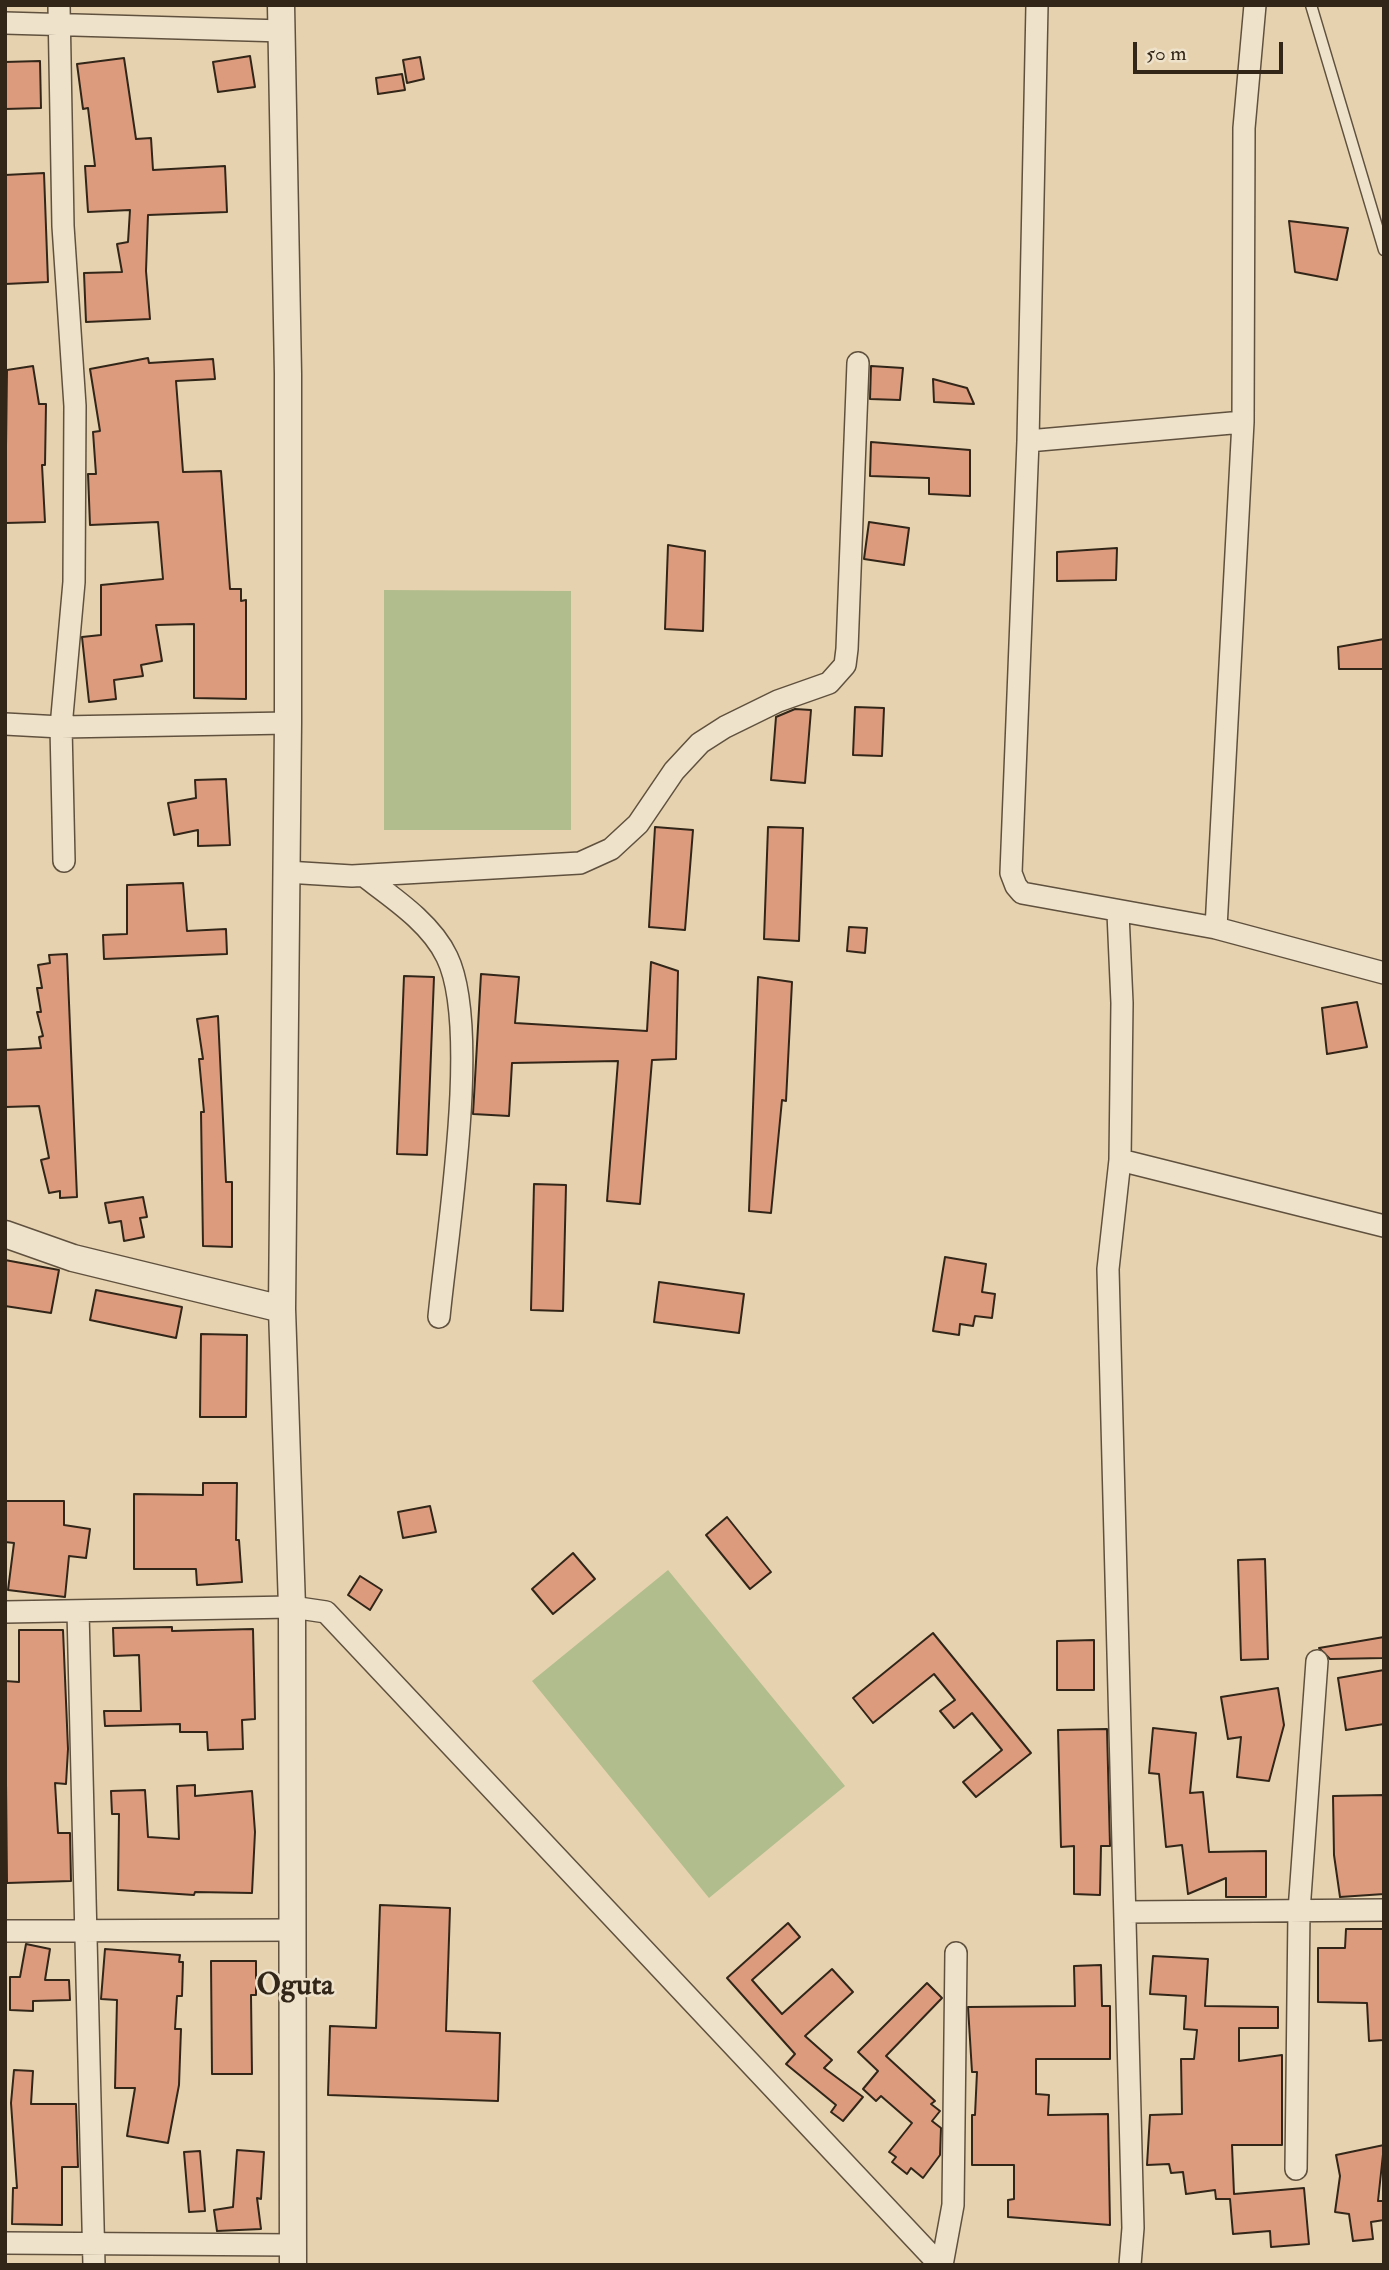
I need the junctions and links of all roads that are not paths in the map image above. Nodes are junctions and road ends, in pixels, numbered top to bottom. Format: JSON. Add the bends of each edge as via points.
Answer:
{"nodes":[{"id":1,"x":1037,"y":5,"type":"edge"},
{"id":2,"x":1255,"y":5,"type":"edge"},
{"id":3,"x":1311,"y":5,"type":"edge"},
{"id":4,"x":60,"y":14,"type":"edge"},
{"id":5,"x":282,"y":18,"type":"edge"},
{"id":6,"x":5,"y":23,"type":"edge"},
{"id":7,"x":1384,"y":250,"type":"edge"},
{"id":8,"x":858,"y":363,"type":"dead end"},
{"id":9,"x":1243,"y":422,"type":"junction"},
{"id":10,"x":1028,"y":442,"type":"junction"},
{"id":11,"x":288,"y":723,"type":"junction"},
{"id":12,"x":5,"y":724,"type":"edge"},
{"id":13,"x":61,"y":727,"type":"junction"},
{"id":14,"x":64,"y":861,"type":"dead end"},
{"id":15,"x":286,"y":872,"type":"junction"},
{"id":16,"x":364,"y":876,"type":"junction"},
{"id":17,"x":1118,"y":913,"type":"junction"},
{"id":18,"x":1216,"y":928,"type":"junction"},
{"id":19,"x":1384,"y":973,"type":"edge"},
{"id":20,"x":1120,"y":1160,"type":"junction"},
{"id":21,"x":1384,"y":1226,"type":"edge"},
{"id":22,"x":5,"y":1234,"type":"edge"},
{"id":23,"x":282,"y":1309,"type":"junction"},
{"id":24,"x":439,"y":1317,"type":"dead end"},
{"id":25,"x":292,"y":1607,"type":"junction"},
{"id":26,"x":78,"y":1611,"type":"junction"},
{"id":27,"x":5,"y":1612,"type":"edge"},
{"id":28,"x":1317,"y":1661,"type":"dead end"},
{"id":29,"x":1384,"y":1910,"type":"edge"},
{"id":30,"x":1299,"y":1911,"type":"junction"},
{"id":31,"x":1126,"y":1912,"type":"junction"},
{"id":32,"x":294,"y":1930,"type":"junction"},
{"id":33,"x":5,"y":1931,"type":"edge"},
{"id":34,"x":86,"y":1931,"type":"junction"},
{"id":35,"x":956,"y":1953,"type":"dead end"},
{"id":36,"x":1296,"y":2169,"type":"dead end"},
{"id":37,"x":5,"y":2244,"type":"edge"},
{"id":38,"x":93,"y":2254,"type":"edge"},
{"id":39,"x":293,"y":2255,"type":"edge"},
{"id":40,"x":941,"y":2265,"type":"edge"},
{"id":41,"x":1130,"y":2265,"type":"edge"}],
"edges":[{"from":1,"to":10,"type":"street"},
{"from":2,"to":9,"type":"street","via":[[1244,128]]},
{"from":3,"to":7,"type":"lane"},
{"from":4,"to":5,"type":"street"},
{"from":4,"to":6,"type":"street"},
{"from":4,"to":13,"type":"street","via":[[63,226],[75,406],[74,582]]},
{"from":5,"to":11,"type":"street"},
{"from":8,"to":16,"type":"street","via":[[848,649],[838,676],[778,701],[700,744],[674,771],[638,824],[611,849],[580,863]]},
{"from":9,"to":10,"type":"street"},
{"from":9,"to":18,"type":"street"},
{"from":10,"to":17,"type":"street","via":[[1011,873],[1022,893]]},
{"from":11,"to":13,"type":"street"},
{"from":11,"to":15,"type":"street"},
{"from":12,"to":13,"type":"street"},
{"from":13,"to":14,"type":"street"},
{"from":15,"to":16,"type":"street"},
{"from":15,"to":23,"type":"street"},
{"from":16,"to":24,"type":"street","via":[[415,915],[447,955],[458,989],[458,1123]]},
{"from":17,"to":18,"type":"street"},
{"from":17,"to":20,"type":"street"},
{"from":18,"to":19,"type":"street"},
{"from":20,"to":21,"type":"street"},
{"from":20,"to":31,"type":"street","via":[[1108,1269]]},
{"from":22,"to":23,"type":"street","via":[[73,1258]]},
{"from":23,"to":25,"type":"street"},
{"from":25,"to":26,"type":"street"},
{"from":25,"to":32,"type":"street"},
{"from":25,"to":40,"type":"street","via":[[326,1612]]},
{"from":26,"to":27,"type":"street"},
{"from":26,"to":34,"type":"street"},
{"from":28,"to":30,"type":"street"},
{"from":29,"to":30,"type":"street"},
{"from":30,"to":31,"type":"street"},
{"from":30,"to":36,"type":"street"},
{"from":31,"to":41,"type":"street"},
{"from":32,"to":34,"type":"street"},
{"from":32,"to":39,"type":"street"},
{"from":33,"to":34,"type":"street"},
{"from":34,"to":38,"type":"street"},
{"from":35,"to":40,"type":"street","via":[[953,2205]]},
{"from":37,"to":38,"type":"street"},
{"from":38,"to":39,"type":"street"}]}
